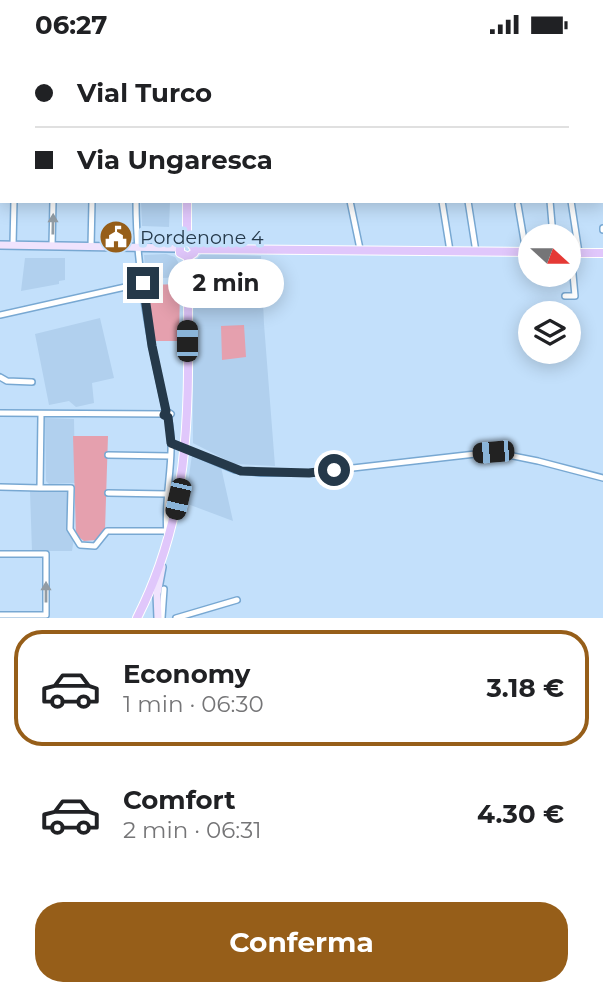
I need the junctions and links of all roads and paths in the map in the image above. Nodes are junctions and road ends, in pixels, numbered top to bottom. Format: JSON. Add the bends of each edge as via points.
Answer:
{"nodes":[{"id":1,"x":14,"y":203,"type":"edge"},
{"id":2,"x":53,"y":203,"type":"edge"},
{"id":3,"x":92,"y":203,"type":"edge"},
{"id":4,"x":136,"y":203,"type":"edge"},
{"id":5,"x":187,"y":203,"type":"edge"},
{"id":6,"x":350,"y":203,"type":"edge"},
{"id":7,"x":442,"y":203,"type":"edge"},
{"id":8,"x":467,"y":203,"type":"edge"},
{"id":9,"x":550,"y":203,"type":"edge"},
{"id":10,"x":571,"y":203,"type":"edge"},
{"id":11,"x":518,"y":205,"type":"dead end"},
{"id":12,"x":522,"y":224,"type":"edge"},
{"id":13,"x":552,"y":224,"type":"edge"},
{"id":14,"x":572,"y":224,"type":"edge"},
{"id":15,"x":187,"y":240,"type":"junction"},
{"id":16,"x":0,"y":245,"type":"edge"},
{"id":17,"x":13,"y":245,"type":"junction"},
{"id":18,"x":52,"y":246,"type":"junction"},
{"id":19,"x":91,"y":247,"type":"junction"},
{"id":20,"x":137,"y":248,"type":"junction"},
{"id":21,"x":178,"y":248,"type":"junction"},
{"id":22,"x":195,"y":249,"type":"junction"},
{"id":23,"x":360,"y":249,"type":"junction"},
{"id":24,"x":450,"y":251,"type":"junction"},
{"id":25,"x":476,"y":251,"type":"junction"},
{"id":26,"x":518,"y":252,"type":"edge"},
{"id":27,"x":581,"y":253,"type":"edge"},
{"id":28,"x":603,"y":253,"type":"edge"},
{"id":29,"x":188,"y":257,"type":"junction"},
{"id":30,"x":143,"y":283,"type":"junction"},
{"id":31,"x":575,"y":287,"type":"edge"},
{"id":32,"x":565,"y":296,"type":"dead end"},
{"id":33,"x":0,"y":315,"type":"edge"},
{"id":34,"x":0,"y":377,"type":"edge"},
{"id":35,"x":32,"y":382,"type":"dead end"},
{"id":36,"x":0,"y":413,"type":"edge"},
{"id":37,"x":166,"y":414,"type":"junction"},
{"id":38,"x":41,"y":415,"type":"junction"},
{"id":39,"x":171,"y":443,"type":"junction"},
{"id":40,"x":186,"y":447,"type":"junction"},
{"id":41,"x":108,"y":455,"type":"dead end"},
{"id":42,"x":170,"y":456,"type":"junction"},
{"id":43,"x":603,"y":478,"type":"edge"},
{"id":44,"x":0,"y":487,"type":"edge"},
{"id":45,"x":40,"y":488,"type":"junction"},
{"id":46,"x":108,"y":493,"type":"dead end"},
{"id":47,"x":167,"y":494,"type":"junction"},
{"id":48,"x":168,"y":534,"type":"junction"},
{"id":49,"x":165,"y":550,"type":"junction"},
{"id":50,"x":0,"y":554,"type":"edge"},
{"id":51,"x":164,"y":589,"type":"dead end"},
{"id":52,"x":237,"y":600,"type":"dead end"},
{"id":53,"x":0,"y":615,"type":"edge"},
{"id":54,"x":137,"y":618,"type":"edge"},
{"id":55,"x":160,"y":618,"type":"edge"},
{"id":56,"x":176,"y":618,"type":"edge"}],
"edges":[{"from":1,"to":17,"type":"street"},
{"from":18,"to":2,"type":"street","one_way":true},
{"from":3,"to":19,"type":"street"},
{"from":4,"to":20,"type":"street"},
{"from":5,"to":15,"type":"main road"},
{"from":6,"to":23,"type":"street"},
{"from":7,"to":24,"type":"street"},
{"from":8,"to":25,"type":"street"},
{"from":9,"to":13,"type":"street"},
{"from":10,"to":14,"type":"street"},
{"from":11,"to":12,"type":"street"},
{"from":15,"to":21,"type":"main road"},
{"from":15,"to":22,"type":"main road"},
{"from":16,"to":17,"type":"main road"},
{"from":17,"to":18,"type":"main road"},
{"from":18,"to":19,"type":"main road"},
{"from":19,"to":20,"type":"main road"},
{"from":20,"to":21,"type":"main road"},
{"from":20,"to":30,"type":"street"},
{"from":21,"to":29,"type":"main road"},
{"from":22,"to":23,"type":"main road"},
{"from":22,"to":29,"type":"main road"},
{"from":23,"to":24,"type":"main road"},
{"from":24,"to":25,"type":"main road"},
{"from":25,"to":26,"type":"main road"},
{"from":27,"to":28,"type":"main road"},
{"from":29,"to":40,"type":"main road"},
{"from":30,"to":33,"type":"street"},
{"from":30,"to":37,"type":"street"},
{"from":31,"to":32,"type":"street","via":[[575,296]]},
{"from":34,"to":35,"type":"street"},
{"from":36,"to":38,"type":"street"},
{"from":37,"to":38,"type":"street"},
{"from":37,"to":39,"type":"street"},
{"from":38,"to":45,"type":"street"},
{"from":39,"to":40,"type":"street"},
{"from":39,"to":42,"type":"street"},
{"from":40,"to":43,"type":"street","via":[[235,470],[261,473],[309,473],[493,452]]},
{"from":40,"to":48,"type":"main road"},
{"from":41,"to":42,"type":"street"},
{"from":42,"to":47,"type":"street"},
{"from":44,"to":45,"type":"street"},
{"from":45,"to":48,"type":"street","via":[[71,488],[70,529],[80,545],[95,546],[104,532]]},
{"from":46,"to":47,"type":"street"},
{"from":47,"to":48,"type":"street"},
{"from":48,"to":49,"type":"main road"},
{"from":49,"to":54,"type":"main road"},
{"from":49,"to":55,"type":"main road","via":[[157,594]]},
{"from":53,"to":50,"type":"street","one_way":true,"via":[[46,615],[46,554]]},
{"from":51,"to":55,"type":"street"},
{"from":52,"to":56,"type":"street"}]}
